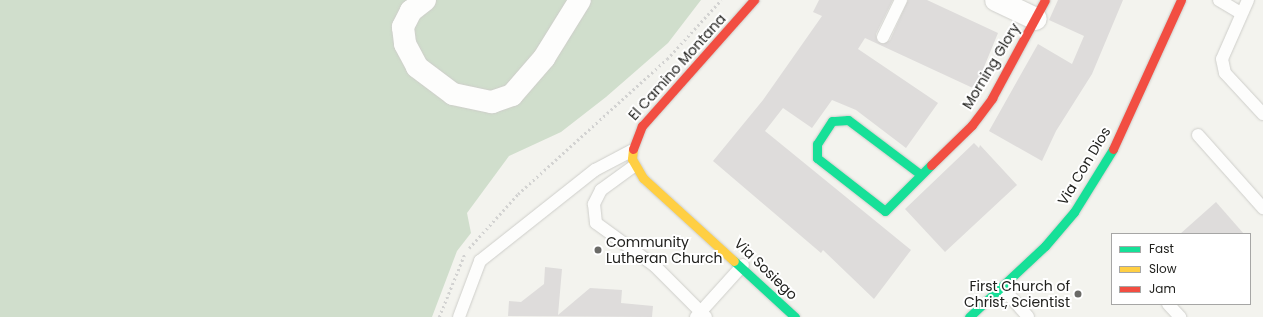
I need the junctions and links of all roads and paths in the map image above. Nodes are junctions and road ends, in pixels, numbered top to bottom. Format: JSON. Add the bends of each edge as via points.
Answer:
{"nodes":[{"id":1,"x":425,"y":0,"type":"edge"},
{"id":2,"x":580,"y":0,"type":"edge"},
{"id":3,"x":721,"y":0,"type":"edge"},
{"id":4,"x":754,"y":0,"type":"edge"},
{"id":5,"x":901,"y":0,"type":"edge"},
{"id":6,"x":996,"y":0,"type":"edge"},
{"id":7,"x":1181,"y":0,"type":"edge"},
{"id":8,"x":1219,"y":0,"type":"edge"},
{"id":9,"x":1248,"y":0,"type":"edge"},
{"id":10,"x":1040,"y":9,"type":"edge"},
{"id":11,"x":1241,"y":13,"type":"junction"},
{"id":12,"x":883,"y":37,"type":"dead end"},
{"id":13,"x":1263,"y":114,"type":"edge"},
{"id":14,"x":1198,"y":136,"type":"dead end"},
{"id":15,"x":631,"y":151,"type":"junction"},
{"id":16,"x":634,"y":166,"type":"junction"},
{"id":17,"x":920,"y":174,"type":"junction"},
{"id":18,"x":1263,"y":208,"type":"edge"},
{"id":19,"x":743,"y":265,"type":"junction"},
{"id":20,"x":1004,"y":288,"type":"junction"},
{"id":21,"x":1169,"y":305,"type":"edge"},
{"id":22,"x":701,"y":315,"type":"edge"},
{"id":23,"x":439,"y":317,"type":"edge"},
{"id":24,"x":459,"y":317,"type":"edge"},
{"id":25,"x":796,"y":317,"type":"edge"},
{"id":26,"x":970,"y":317,"type":"edge"},
{"id":27,"x":1028,"y":317,"type":"edge"},
{"id":28,"x":1180,"y":317,"type":"edge"}],
"edges":[{"from":1,"to":2,"type":"street","via":[[410,11],[403,26],[405,44],[417,67],[453,94],[492,102],[512,95],[544,58]]},
{"from":3,"to":23,"type":"path","via":[[668,59],[486,227],[461,259]]},
{"from":4,"to":15,"type":"street","name":"El Camino Montana","via":[[642,126]]},
{"from":5,"to":12,"type":"lane"},
{"from":6,"to":10,"type":"street"},
{"from":7,"to":20,"type":"street","name":"Via Con Dios","via":[[1100,172],[1074,212]]},
{"from":8,"to":11,"type":"lane"},
{"from":9,"to":11,"type":"lane"},
{"from":10,"to":17,"type":"street","name":"Morning Glory","via":[[992,98],[972,125]]},
{"from":11,"to":13,"type":"lane","via":[[1222,59],[1225,73]]},
{"from":14,"to":18,"type":"lane"},
{"from":15,"to":16,"type":"street"},
{"from":15,"to":24,"type":"lane","via":[[595,170],[480,261]]},
{"from":16,"to":19,"type":"street","name":"Via Sosiego","via":[[643,178]]},
{"from":16,"to":22,"type":"lane","via":[[601,190],[594,204],[596,223],[655,266]]},
{"from":17,"to":17,"type":"street","name":"Morning Glory","via":[[848,120],[832,121],[817,144],[817,158],[885,211]]},
{"from":19,"to":22,"type":"lane"},
{"from":19,"to":25,"type":"street","name":"Via Sosiego"},
{"from":20,"to":26,"type":"street","name":"Via Con Dios"},
{"from":20,"to":27,"type":"lane"},
{"from":21,"to":28,"type":"lane"}]}
